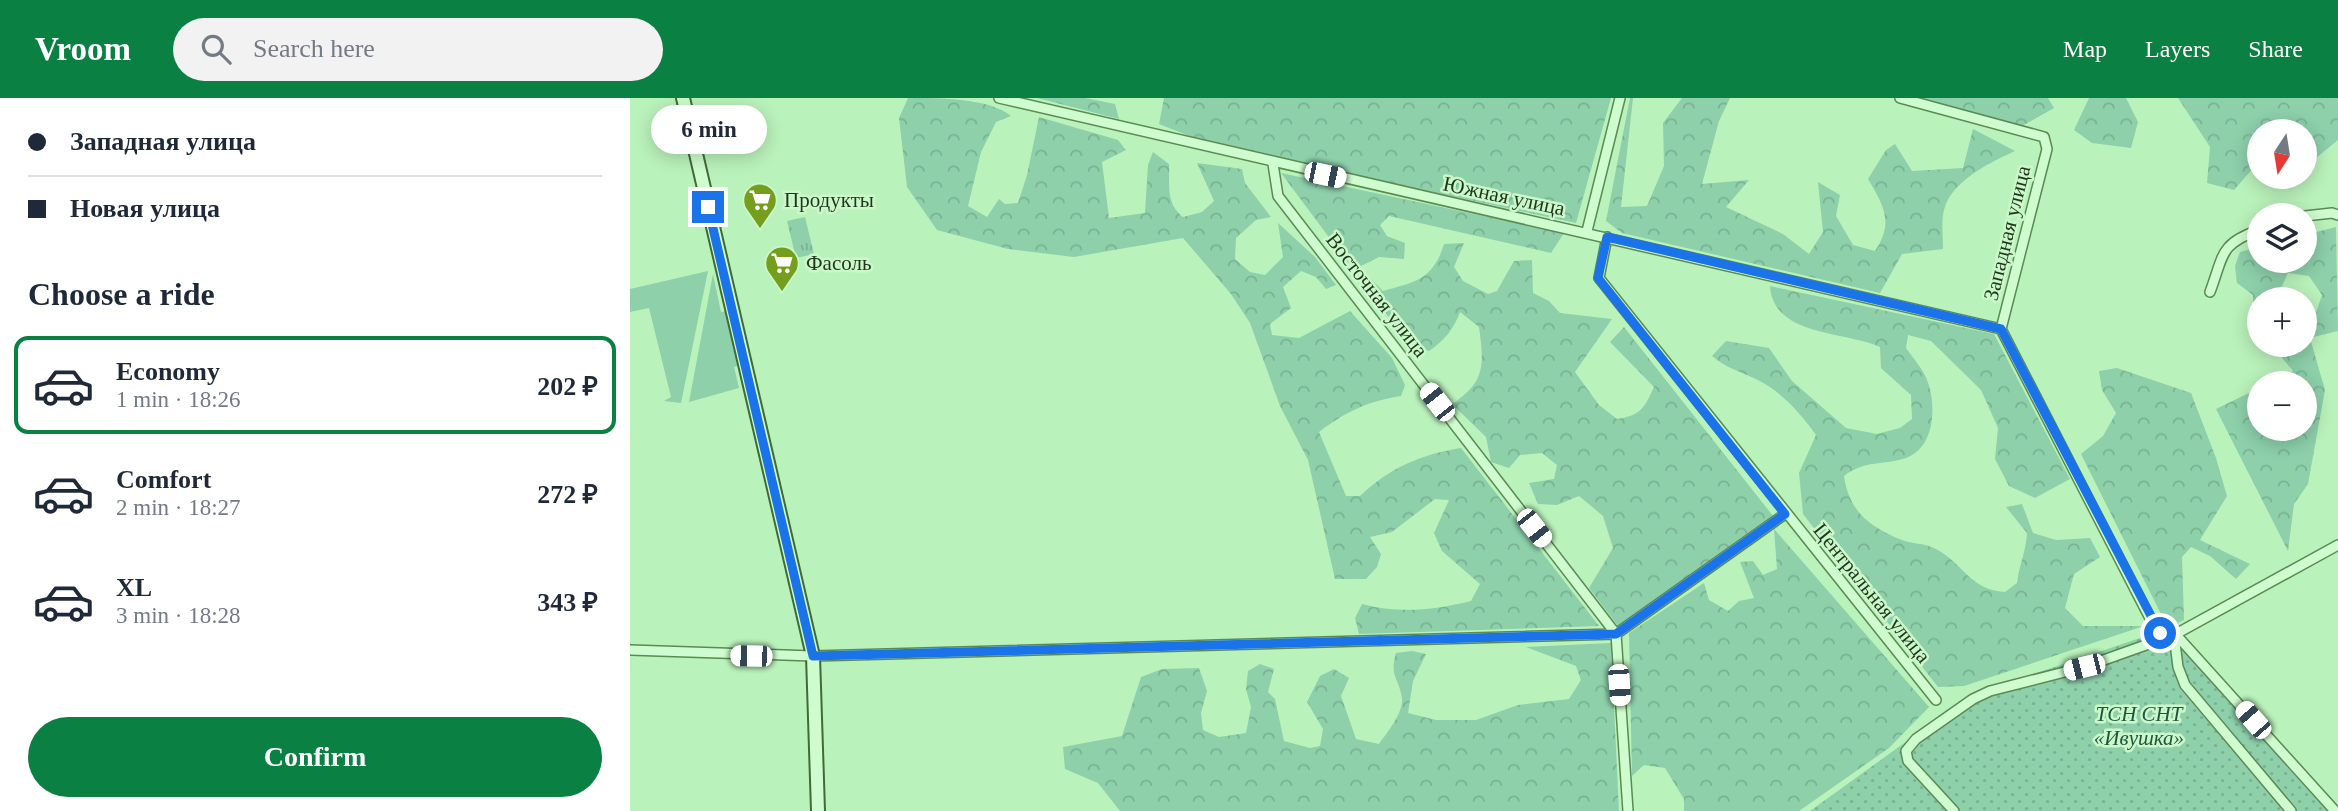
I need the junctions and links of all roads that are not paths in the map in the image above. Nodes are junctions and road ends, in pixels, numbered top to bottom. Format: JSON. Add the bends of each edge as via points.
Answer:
{"nodes":[{"id":1,"x":683,"y":98,"type":"edge"},
{"id":2,"x":999,"y":98,"type":"edge"},
{"id":3,"x":1620,"y":98,"type":"edge"},
{"id":4,"x":1900,"y":98,"type":"edge"},
{"id":5,"x":1273,"y":164,"type":"junction"},
{"id":6,"x":2317,"y":214,"type":"edge"},
{"id":7,"x":2338,"y":215,"type":"edge"},
{"id":8,"x":1587,"y":232,"type":"junction"},
{"id":9,"x":2247,"y":234,"type":"edge"},
{"id":10,"x":1607,"y":237,"type":"junction"},
{"id":11,"x":2210,"y":292,"type":"dead end"},
{"id":12,"x":2001,"y":329,"type":"junction"},
{"id":13,"x":1785,"y":514,"type":"junction"},
{"id":14,"x":2338,"y":545,"type":"edge"},
{"id":15,"x":1616,"y":634,"type":"junction"},
{"id":16,"x":2174,"y":635,"type":"junction"},
{"id":17,"x":630,"y":650,"type":"edge"},
{"id":18,"x":813,"y":656,"type":"junction"},
{"id":19,"x":1936,"y":700,"type":"dead end"},
{"id":20,"x":818,"y":811,"type":"edge"},
{"id":21,"x":1628,"y":811,"type":"edge"},
{"id":22,"x":1954,"y":811,"type":"edge"},
{"id":23,"x":2291,"y":811,"type":"edge"},
{"id":24,"x":2335,"y":811,"type":"edge"}],
"edges":[{"from":1,"to":18,"type":"street"},
{"from":2,"to":5,"type":"street","name":"Южная улица"},
{"from":3,"to":8,"type":"street"},
{"from":4,"to":12,"type":"street","name":"Западная улица","via":[[2044,137],[2046,149]]},
{"from":5,"to":8,"type":"street","name":"Южная улица"},
{"from":5,"to":15,"type":"street","name":"Восточная улица","via":[[1278,197]]},
{"from":6,"to":7,"type":"street"},
{"from":8,"to":10,"type":"street","name":"Южная улица"},
{"from":9,"to":11,"type":"street","via":[[2228,246]]},
{"from":10,"to":12,"type":"street","name":"Южная улица"},
{"from":10,"to":13,"type":"street","name":"Центральная улица","via":[[1598,278]]},
{"from":12,"to":16,"type":"street","name":"Западная улица","via":[[2156,630]]},
{"from":13,"to":15,"type":"street"},
{"from":13,"to":19,"type":"street","name":"Центральная улица"},
{"from":14,"to":16,"type":"street"},
{"from":15,"to":18,"type":"street"},
{"from":15,"to":21,"type":"street"},
{"from":16,"to":22,"type":"street","via":[[2084,667],[1990,691],[1916,739],[1906,754],[1912,766]]},
{"from":16,"to":23,"type":"street","via":[[2185,685]]},
{"from":16,"to":24,"type":"street","name":"Западная улица"},
{"from":17,"to":18,"type":"street"},
{"from":18,"to":20,"type":"street"}]}
